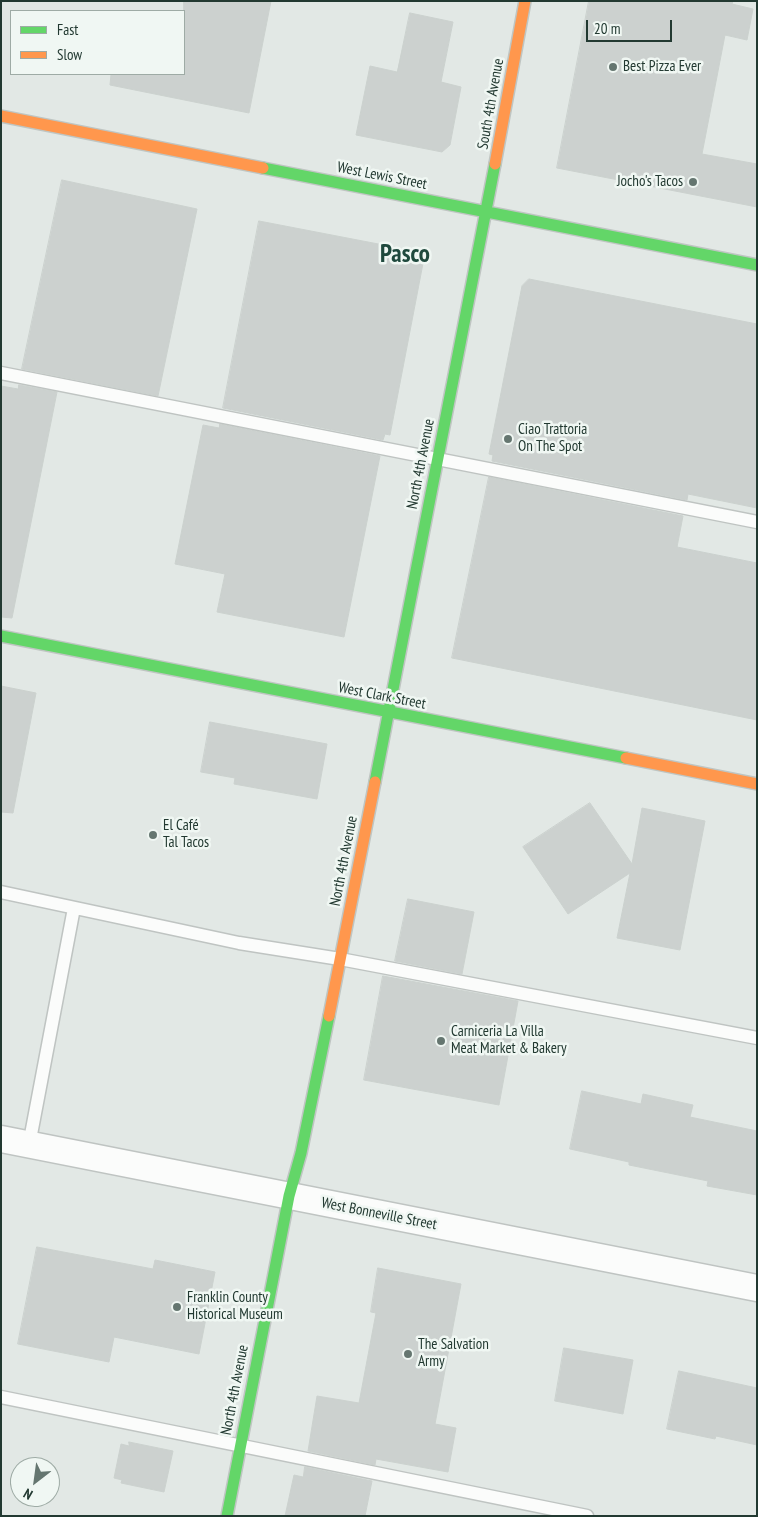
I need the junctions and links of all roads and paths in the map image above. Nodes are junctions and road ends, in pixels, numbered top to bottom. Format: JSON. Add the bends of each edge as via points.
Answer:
{"nodes":[{"id":1,"x":525,"y":1,"type":"edge"},
{"id":2,"x":1,"y":116,"type":"edge"},
{"id":3,"x":486,"y":212,"type":"junction"},
{"id":4,"x":757,"y":265,"type":"edge"},
{"id":5,"x":1,"y":373,"type":"edge"},
{"id":6,"x":437,"y":460,"type":"junction"},
{"id":7,"x":757,"y":522,"type":"edge"},
{"id":8,"x":1,"y":636,"type":"edge"},
{"id":9,"x":388,"y":712,"type":"junction"},
{"id":10,"x":757,"y":784,"type":"edge"},
{"id":11,"x":1,"y":892,"type":"edge"},
{"id":12,"x":74,"y":908,"type":"junction"},
{"id":13,"x":340,"y":959,"type":"junction"},
{"id":14,"x":757,"y":1038,"type":"edge"},
{"id":15,"x":1,"y":1139,"type":"edge"},
{"id":16,"x":29,"y":1145,"type":"junction"},
{"id":17,"x":289,"y":1196,"type":"junction"},
{"id":18,"x":757,"y":1288,"type":"edge"},
{"id":19,"x":1,"y":1397,"type":"edge"},
{"id":20,"x":240,"y":1446,"type":"junction"},
{"id":21,"x":227,"y":1516,"type":"edge"},
{"id":22,"x":587,"y":1516,"type":"edge"}],
"edges":[{"from":1,"to":3,"type":"main road","name":"South 4th Avenue"},
{"from":2,"to":3,"type":"main road","name":"West Lewis Street"},
{"from":3,"to":4,"type":"main road","name":"West Lewis Street"},
{"from":3,"to":6,"type":"main road","name":"North 4th Avenue"},
{"from":5,"to":6,"type":"lane"},
{"from":6,"to":7,"type":"lane"},
{"from":6,"to":9,"type":"main road","name":"North 4th Avenue"},
{"from":8,"to":9,"type":"main road","name":"West Clark Street"},
{"from":9,"to":10,"type":"main road","name":"West Clark Street"},
{"from":9,"to":13,"type":"main road","name":"North 4th Avenue"},
{"from":11,"to":12,"type":"lane"},
{"from":12,"to":13,"type":"lane","via":[[239,943]]},
{"from":12,"to":16,"type":"lane"},
{"from":13,"to":14,"type":"lane"},
{"from":13,"to":17,"type":"main road","name":"North 4th Avenue"},
{"from":15,"to":16,"type":"street","name":"West Bonneville Street"},
{"from":16,"to":17,"type":"street","name":"West Bonneville Street"},
{"from":17,"to":18,"type":"street","name":"West Bonneville Street"},
{"from":17,"to":20,"type":"main road","name":"North 4th Avenue"},
{"from":19,"to":20,"type":"lane"},
{"from":20,"to":21,"type":"main road","name":"North 4th Avenue"},
{"from":20,"to":22,"type":"lane"}]}
